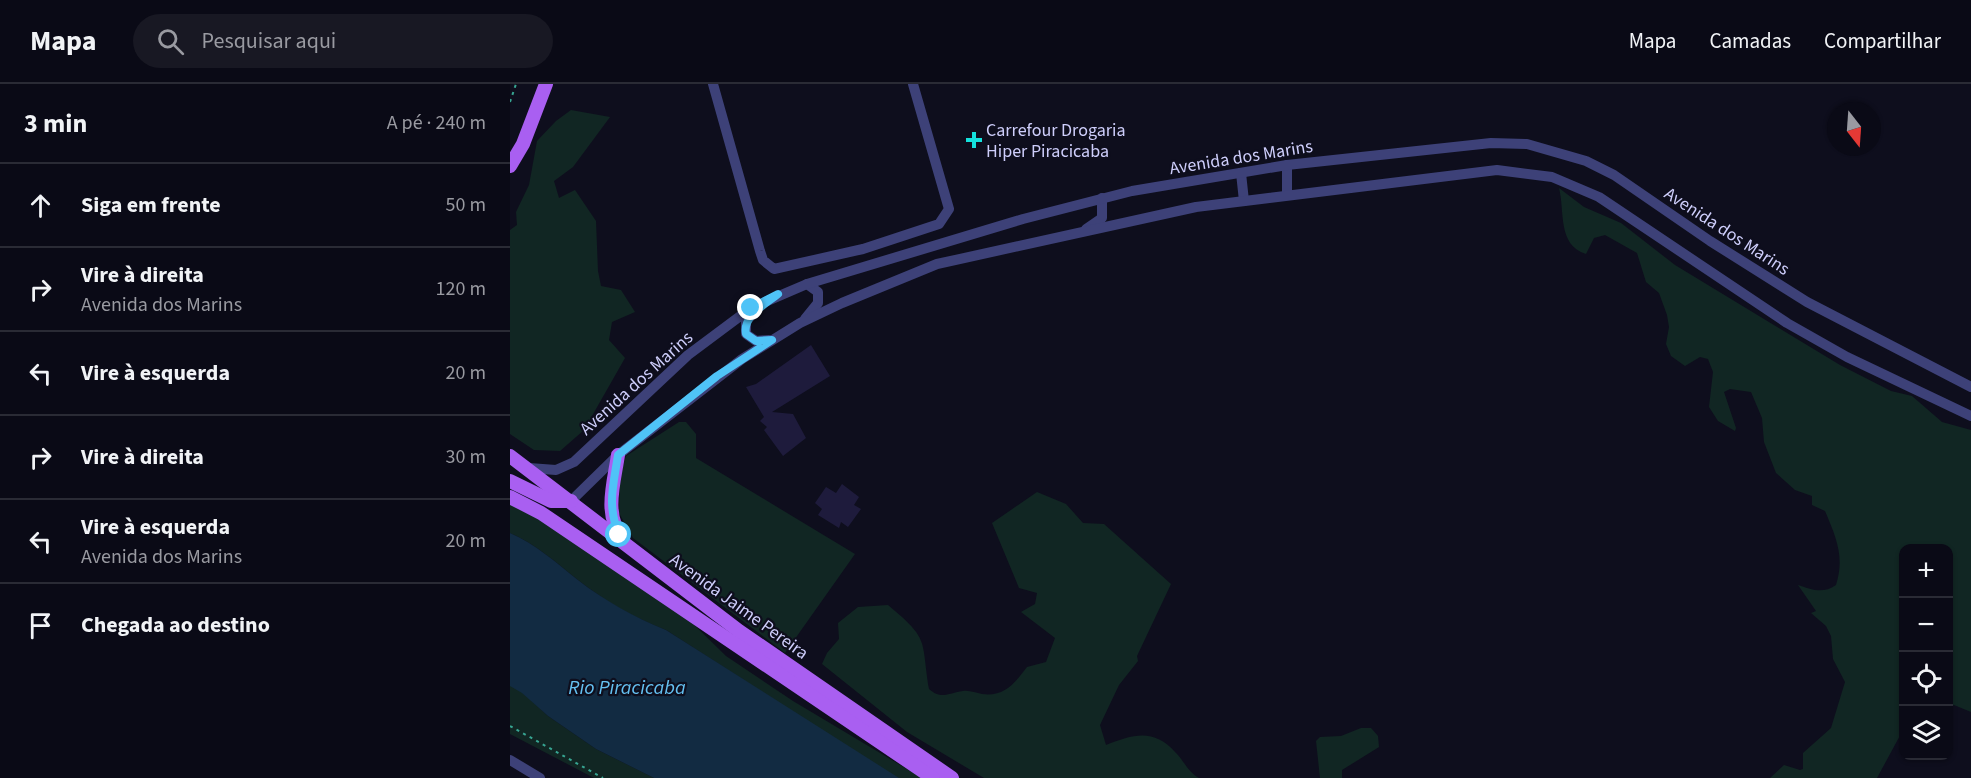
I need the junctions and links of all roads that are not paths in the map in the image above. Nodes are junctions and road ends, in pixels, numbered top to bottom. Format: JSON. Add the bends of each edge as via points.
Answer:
{"nodes":[{"id":1,"x":546,"y":84,"type":"edge"},
{"id":2,"x":712,"y":84,"type":"edge"},
{"id":3,"x":913,"y":84,"type":"edge"},
{"id":4,"x":1287,"y":165,"type":"junction"},
{"id":5,"x":510,"y":166,"type":"edge"},
{"id":6,"x":1241,"y":173,"type":"junction"},
{"id":7,"x":1287,"y":195,"type":"junction"},
{"id":8,"x":1102,"y":198,"type":"junction"},
{"id":9,"x":1244,"y":201,"type":"junction"},
{"id":10,"x":1072,"y":236,"type":"junction"},
{"id":11,"x":807,"y":284,"type":"junction"},
{"id":12,"x":778,"y":294,"type":"junction"},
{"id":13,"x":800,"y":323,"type":"junction"},
{"id":14,"x":772,"y":340,"type":"junction"},
{"id":15,"x":1971,"y":387,"type":"edge"},
{"id":16,"x":1971,"y":416,"type":"edge"},
{"id":17,"x":618,"y":455,"type":"junction"},
{"id":18,"x":510,"y":456,"type":"edge"},
{"id":19,"x":529,"y":468,"type":"junction"},
{"id":20,"x":510,"y":481,"type":"edge"},
{"id":21,"x":510,"y":497,"type":"edge"},
{"id":22,"x":571,"y":501,"type":"junction"},
{"id":23,"x":631,"y":551,"type":"junction"},
{"id":24,"x":510,"y":760,"type":"edge"},
{"id":25,"x":540,"y":778,"type":"edge"},
{"id":26,"x":933,"y":778,"type":"edge"},
{"id":27,"x":952,"y":778,"type":"edge"}],
"edges":[{"from":1,"to":5,"type":"main road","via":[[523,144]]},
{"from":2,"to":3,"type":"street","via":[[763,260],[774,269],[863,249],[939,224],[949,209]]},
{"from":4,"to":6,"type":"street","name":"Avenida dos Marins"},
{"from":4,"to":7,"type":"street"},
{"from":4,"to":15,"type":"street","name":"Avenida dos Marins","via":[[1491,143],[1527,144],[1586,161],[1614,175],[1807,302]]},
{"from":6,"to":8,"type":"street","name":"Avenida dos Marins"},
{"from":6,"to":9,"type":"street"},
{"from":7,"to":9,"type":"street"},
{"from":7,"to":16,"type":"street","via":[[1497,170],[1552,177],[1599,197],[1787,322],[1847,357]]},
{"from":8,"to":10,"type":"street","via":[[1102,218]]},
{"from":8,"to":11,"type":"street","name":"Avenida dos Marins"},
{"from":9,"to":10,"type":"street","via":[[1150,216]]},
{"from":10,"to":13,"type":"street","via":[[937,264]]},
{"from":11,"to":12,"type":"street","name":"Avenida dos Marins"},
{"from":11,"to":13,"type":"street","via":[[818,292],[818,303]]},
{"from":12,"to":14,"type":"street","via":[[746,320],[746,334],[756,341]]},
{"from":12,"to":19,"type":"street","name":"Avenida dos Marins","via":[[751,308],[688,355],[574,462],[556,470]]},
{"from":13,"to":14,"type":"street"},
{"from":14,"to":17,"type":"street","via":[[717,376]]},
{"from":17,"to":22,"type":"street"},
{"from":17,"to":23,"type":"main road","via":[[612,517]]},
{"from":18,"to":19,"type":"main road","name":"Avenida Jaime Pereira"},
{"from":19,"to":22,"type":"main road","name":"Avenida Jaime Pereira"},
{"from":20,"to":22,"type":"main road","via":[[551,501]]},
{"from":21,"to":26,"type":"main road","name":"Avenida Jaime Pereira","via":[[541,513]]},
{"from":22,"to":23,"type":"main road","name":"Avenida Jaime Pereira"},
{"from":23,"to":27,"type":"main road","name":"Avenida Jaime Pereira","via":[[767,651]]},
{"from":24,"to":25,"type":"street"}]}
